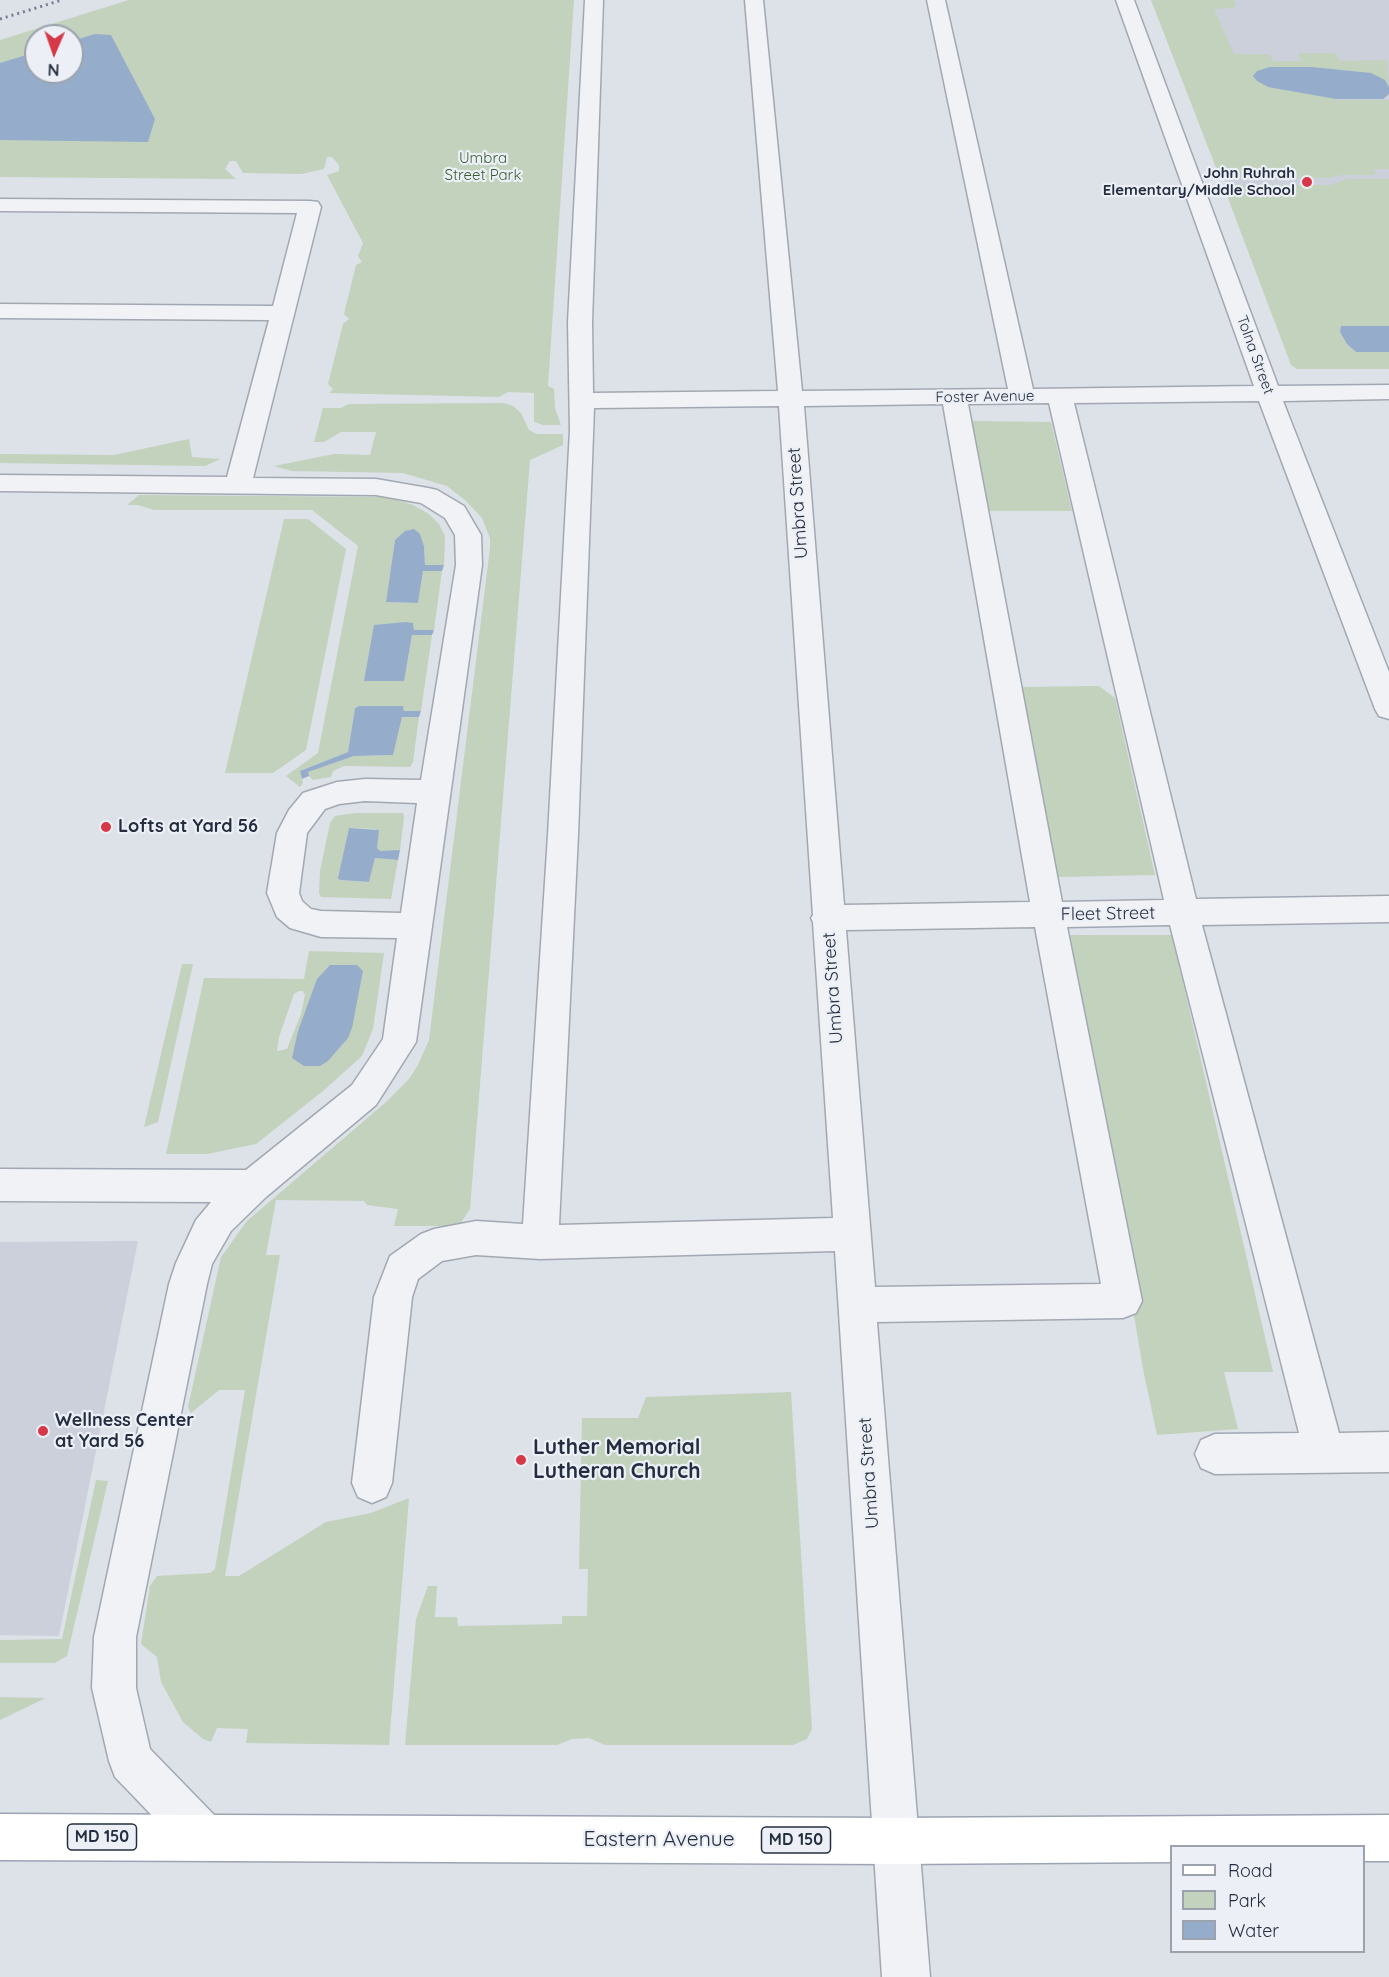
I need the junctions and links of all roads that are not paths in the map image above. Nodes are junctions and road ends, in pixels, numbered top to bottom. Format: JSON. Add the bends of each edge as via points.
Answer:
{"nodes":[{"id":1,"x":594,"y":0,"type":"edge"},
{"id":2,"x":754,"y":0,"type":"edge"},
{"id":3,"x":936,"y":0,"type":"edge"},
{"id":4,"x":1125,"y":0,"type":"edge"},
{"id":5,"x":0,"y":205,"type":"edge"},
{"id":6,"x":0,"y":311,"type":"edge"},
{"id":7,"x":283,"y":313,"type":"junction"},
{"id":8,"x":1389,"y":392,"type":"edge"},
{"id":9,"x":1269,"y":393,"type":"junction"},
{"id":10,"x":1022,"y":396,"type":"junction"},
{"id":11,"x":954,"y":397,"type":"junction"},
{"id":12,"x":1060,"y":397,"type":"junction"},
{"id":13,"x":791,"y":399,"type":"junction"},
{"id":14,"x":582,"y":401,"type":"junction"},
{"id":15,"x":0,"y":483,"type":"edge"},
{"id":16,"x":238,"y":486,"type":"junction"},
{"id":17,"x":1389,"y":709,"type":"edge"},
{"id":18,"x":434,"y":792,"type":"junction"},
{"id":19,"x":1389,"y":909,"type":"edge"},
{"id":20,"x":1183,"y":913,"type":"junction"},
{"id":21,"x":1048,"y":915,"type":"junction"},
{"id":22,"x":827,"y":918,"type":"junction"},
{"id":23,"x":415,"y":926,"type":"junction"},
{"id":24,"x":0,"y":1185,"type":"edge"},
{"id":25,"x":253,"y":1186,"type":"junction"},
{"id":26,"x":851,"y":1234,"type":"junction"},
{"id":27,"x":540,"y":1242,"type":"junction"},
{"id":28,"x":856,"y":1305,"type":"junction"},
{"id":29,"x":1324,"y":1452,"type":"junction"},
{"id":30,"x":1389,"y":1452,"type":"edge"},
{"id":31,"x":1215,"y":1454,"type":"dead end"},
{"id":32,"x":372,"y":1483,"type":"dead end"},
{"id":33,"x":0,"y":1837,"type":"edge"},
{"id":34,"x":204,"y":1838,"type":"junction"},
{"id":35,"x":1389,"y":1838,"type":"edge"},
{"id":36,"x":896,"y":1841,"type":"junction"},
{"id":37,"x":906,"y":1977,"type":"edge"}],
"edges":[{"from":1,"to":14,"type":"street","via":[[580,322]]},
{"from":2,"to":13,"type":"street","name":"Umbra Street"},
{"from":3,"to":10,"type":"street"},
{"from":4,"to":9,"type":"street","name":"Tolna Street"},
{"from":5,"to":7,"type":"street","via":[[310,207]]},
{"from":6,"to":7,"type":"street"},
{"from":7,"to":16,"type":"street"},
{"from":8,"to":9,"type":"street","name":"Foster Avenue"},
{"from":9,"to":12,"type":"street","name":"Foster Avenue"},
{"from":9,"to":17,"type":"street","name":"Tolna Street"},
{"from":10,"to":11,"type":"street","name":"Foster Avenue"},
{"from":10,"to":12,"type":"street","name":"Foster Avenue"},
{"from":11,"to":13,"type":"street","name":"Foster Avenue"},
{"from":11,"to":21,"type":"street"},
{"from":12,"to":20,"type":"street"},
{"from":13,"to":14,"type":"street","name":"Foster Avenue"},
{"from":13,"to":22,"type":"street","name":"Umbra Street"},
{"from":14,"to":27,"type":"street"},
{"from":15,"to":16,"type":"street"},
{"from":16,"to":18,"type":"street","via":[[376,487],[428,496],[455,512],[468,535],[468,565]]},
{"from":18,"to":23,"type":"street"},
{"from":18,"to":23,"type":"street","via":[[365,790],[314,801],[292,833],[285,873],[283,893],[288,908],[301,919],[321,924]]},
{"from":19,"to":20,"type":"street","name":"Fleet Street"},
{"from":20,"to":21,"type":"street","name":"Fleet Street"},
{"from":20,"to":29,"type":"street"},
{"from":21,"to":22,"type":"street","name":"Fleet Street"},
{"from":21,"to":28,"type":"street","via":[[1123,1301]]},
{"from":22,"to":26,"type":"street","name":"Umbra Street"},
{"from":23,"to":25,"type":"street","via":[[399,1042],[364,1095]]},
{"from":24,"to":25,"type":"street"},
{"from":25,"to":34,"type":"street","via":[[218,1219],[194,1263],[115,1637],[114,1688],[131,1761]]},
{"from":26,"to":27,"type":"street"},
{"from":26,"to":28,"type":"street","name":"Umbra Street"},
{"from":27,"to":32,"type":"street","via":[[476,1238],[434,1246],[403,1268],[393,1297]]},
{"from":28,"to":36,"type":"street","name":"Umbra Street"},
{"from":29,"to":30,"type":"street"},
{"from":29,"to":31,"type":"street"},
{"from":33,"to":34,"type":"main road","name":"Eastern Avenue","number":"MD 150"},
{"from":34,"to":36,"type":"main road","name":"Eastern Avenue","number":"MD 150"},
{"from":35,"to":36,"type":"main road","name":"Eastern Avenue","number":"MD 150"},
{"from":36,"to":37,"type":"street","name":"Umbra Street"}]}
